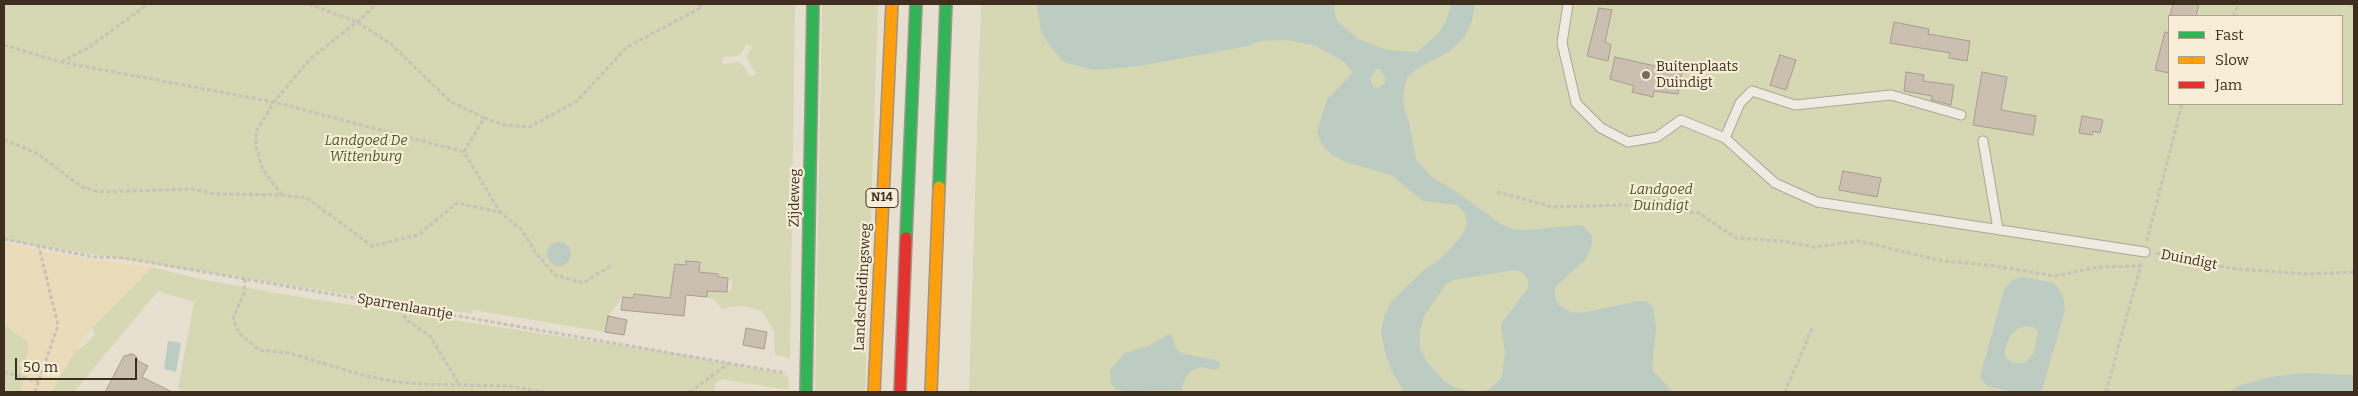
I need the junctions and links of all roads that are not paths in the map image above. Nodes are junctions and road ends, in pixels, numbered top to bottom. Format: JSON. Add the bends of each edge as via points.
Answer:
{"nodes":[{"id":1,"x":813,"y":4,"type":"edge"},
{"id":2,"x":892,"y":4,"type":"edge"},
{"id":3,"x":916,"y":4,"type":"edge"},
{"id":4,"x":946,"y":4,"type":"edge"},
{"id":5,"x":954,"y":4,"type":"edge"},
{"id":6,"x":1568,"y":4,"type":"edge"},
{"id":7,"x":943,"y":58,"type":"junction"},
{"id":8,"x":1961,"y":115,"type":"dead end"},
{"id":9,"x":1725,"y":138,"type":"junction"},
{"id":10,"x":1983,"y":141,"type":"dead end"},
{"id":11,"x":1998,"y":229,"type":"junction"},
{"id":12,"x":2145,"y":252,"type":"road end"},
{"id":13,"x":806,"y":392,"type":"edge"},
{"id":14,"x":874,"y":392,"type":"edge"},
{"id":15,"x":900,"y":392,"type":"edge"},
{"id":16,"x":931,"y":392,"type":"edge"}],
"edges":[{"from":1,"to":13,"type":"main road","name":"Zijdeweg"},
{"from":2,"to":14,"type":"main road","name":"Landscheidingsweg","number":"N14"},
{"from":3,"to":15,"type":"main road","number":"N14"},
{"from":4,"to":7,"type":"main road"},
{"from":5,"to":7,"type":"main road"},
{"from":6,"to":9,"type":"lane","via":[[1562,43],[1576,103],[1601,128],[1628,142],[1657,137],[1681,120]]},
{"from":7,"to":16,"type":"main road"},
{"from":8,"to":9,"type":"lane","via":[[1891,95],[1795,105],[1752,91],[1740,103]]},
{"from":9,"to":11,"type":"lane","via":[[1775,183],[1817,202]]},
{"from":10,"to":11,"type":"lane"},
{"from":11,"to":12,"type":"lane"}]}
